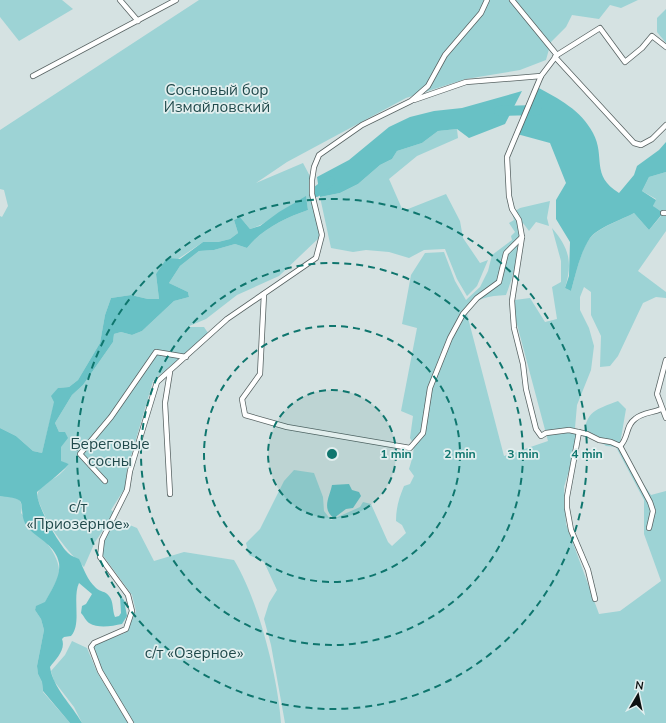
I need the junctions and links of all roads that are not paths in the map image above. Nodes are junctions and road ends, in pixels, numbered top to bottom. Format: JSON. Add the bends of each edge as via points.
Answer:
{"nodes":[{"id":1,"x":120,"y":0,"type":"edge"},
{"id":2,"x":176,"y":0,"type":"edge"},
{"id":3,"x":487,"y":0,"type":"edge"},
{"id":4,"x":512,"y":0,"type":"edge"},
{"id":5,"x":138,"y":21,"type":"junction"},
{"id":6,"x":666,"y":47,"type":"edge"},
{"id":7,"x":556,"y":56,"type":"junction"},
{"id":8,"x":33,"y":76,"type":"dead end"},
{"id":9,"x":541,"y":76,"type":"junction"},
{"id":10,"x":411,"y":101,"type":"junction"},
{"id":11,"x":666,"y":125,"type":"edge"},
{"id":12,"x":522,"y":237,"type":"junction"},
{"id":13,"x":264,"y":294,"type":"junction"},
{"id":14,"x":186,"y":357,"type":"junction"},
{"id":15,"x":666,"y":360,"type":"edge"},
{"id":16,"x":170,"y":372,"type":"junction"},
{"id":17,"x":661,"y":409,"type":"junction"},
{"id":18,"x":666,"y":418,"type":"edge"},
{"id":19,"x":579,"y":432,"type":"junction"},
{"id":20,"x":620,"y":446,"type":"junction"},
{"id":21,"x":106,"y":481,"type":"dead end"},
{"id":22,"x":170,"y":494,"type":"dead end"},
{"id":23,"x":650,"y":528,"type":"dead end"},
{"id":24,"x":595,"y":599,"type":"dead end"},
{"id":25,"x":131,"y":723,"type":"edge"}],
"edges":[{"from":1,"to":5,"type":"street"},
{"from":2,"to":5,"type":"street"},
{"from":3,"to":10,"type":"street","via":[[481,12],[445,55],[428,86]]},
{"from":4,"to":7,"type":"street"},
{"from":5,"to":8,"type":"street"},
{"from":6,"to":7,"type":"street","via":[[652,36],[626,62],[600,28]]},
{"from":7,"to":9,"type":"street"},
{"from":7,"to":11,"type":"street","via":[[634,143],[642,145]]},
{"from":9,"to":10,"type":"street","via":[[466,82]]},
{"from":9,"to":12,"type":"street","via":[[507,157],[509,196],[512,209],[519,220]]},
{"from":10,"to":13,"type":"street","via":[[362,125],[319,155],[312,180],[312,194],[322,235],[316,258]]},
{"from":12,"to":13,"type":"street","via":[[506,253],[499,282],[477,298],[450,338],[430,388],[423,433],[410,448],[287,427],[245,415],[242,399],[260,374]]},
{"from":12,"to":19,"type":"street","via":[[512,313],[536,429],[541,436],[562,430]]},
{"from":13,"to":14,"type":"street","via":[[227,319]]},
{"from":14,"to":16,"type":"street"},
{"from":14,"to":21,"type":"street","via":[[156,352],[111,417],[80,454]]},
{"from":15,"to":17,"type":"street","via":[[657,394]]},
{"from":16,"to":22,"type":"street","via":[[165,403]]},
{"from":16,"to":25,"type":"street","via":[[157,382],[130,471],[127,490],[102,540],[100,557],[128,595],[132,611],[126,628],[94,643],[91,647],[100,671]]},
{"from":17,"to":18,"type":"street"},
{"from":17,"to":20,"type":"street","via":[[635,418],[627,429],[626,441]]},
{"from":19,"to":20,"type":"street"},
{"from":19,"to":24,"type":"street","via":[[567,508],[571,530],[588,570]]},
{"from":20,"to":23,"type":"street","via":[[650,502],[653,511]]}]}
